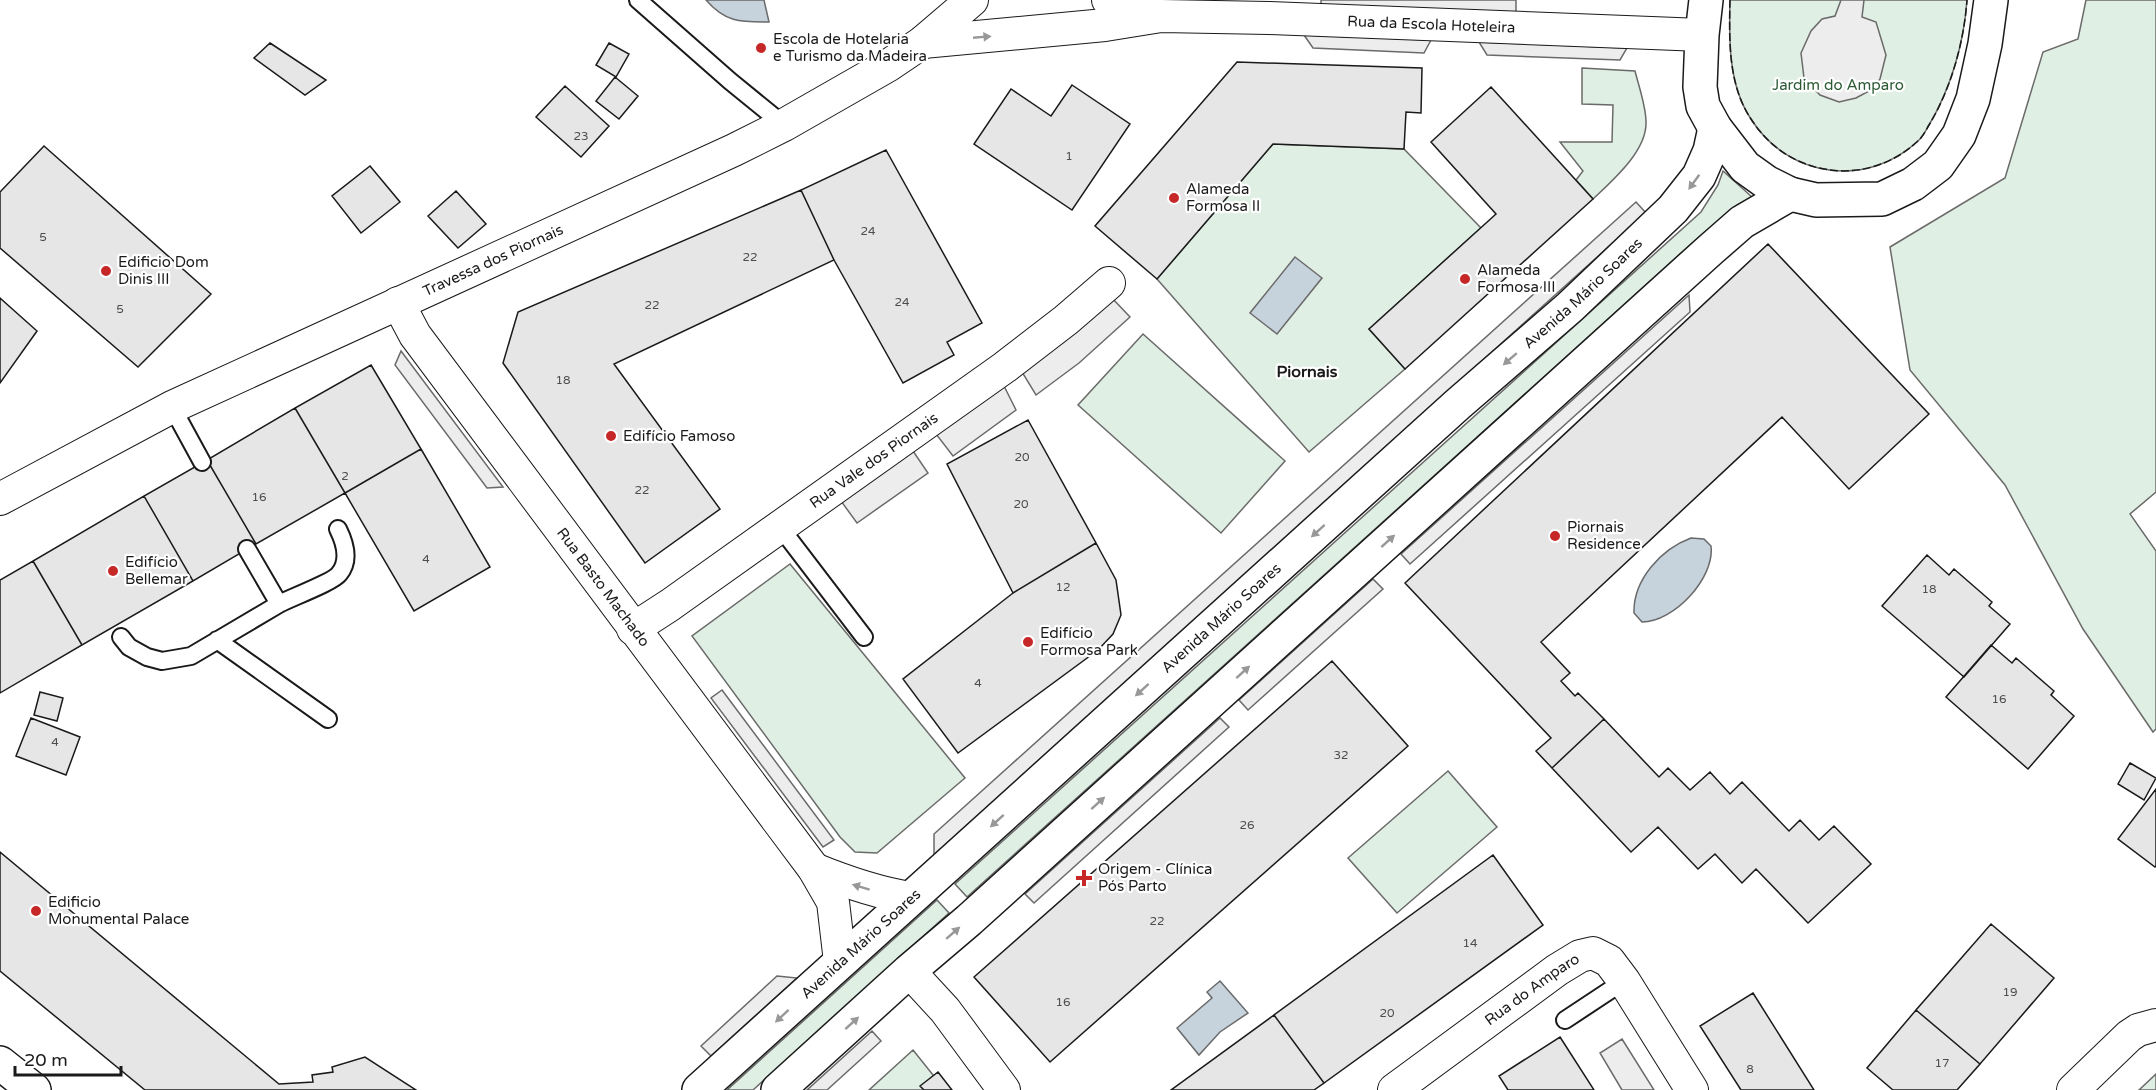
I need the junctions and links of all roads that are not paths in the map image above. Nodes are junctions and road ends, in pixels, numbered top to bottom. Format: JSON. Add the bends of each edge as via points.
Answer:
{"nodes":[{"id":1,"x":638,"y":0,"type":"edge"},
{"id":2,"x":972,"y":0,"type":"edge"},
{"id":3,"x":1108,"y":0,"type":"edge"},
{"id":4,"x":1706,"y":0,"type":"edge"},
{"id":5,"x":1991,"y":0,"type":"edge"},
{"id":6,"x":1161,"y":16,"type":"junction"},
{"id":7,"x":1702,"y":35,"type":"junction"},
{"id":8,"x":923,"y":42,"type":"junction"},
{"id":9,"x":784,"y":125,"type":"junction"},
{"id":10,"x":1715,"y":128,"type":"junction"},
{"id":11,"x":1790,"y":194,"type":"junction"},
{"id":12,"x":1109,"y":283,"type":"dead end"},
{"id":13,"x":398,"y":303,"type":"junction"},
{"id":14,"x":172,"y":407,"type":"junction"},
{"id":15,"x":202,"y":462,"type":"dead end"},
{"id":16,"x":5,"y":490,"type":"edge"},
{"id":17,"x":780,"y":527,"type":"junction"},
{"id":18,"x":338,"y":529,"type":"dead end"},
{"id":19,"x":248,"y":549,"type":"dead end"},
{"id":20,"x":279,"y":604,"type":"junction"},
{"id":21,"x":633,"y":629,"type":"junction"},
{"id":22,"x":121,"y":637,"type":"dead end"},
{"id":23,"x":864,"y":637,"type":"dead end"},
{"id":24,"x":217,"y":640,"type":"junction"},
{"id":25,"x":328,"y":719,"type":"dead end"},
{"id":26,"x":814,"y":869,"type":"junction"},
{"id":27,"x":911,"y":898,"type":"junction"},
{"id":28,"x":840,"y":962,"type":"junction"},
{"id":29,"x":909,"y":971,"type":"junction"},
{"id":30,"x":1624,"y":981,"type":"junction"},
{"id":31,"x":1565,"y":1020,"type":"dead end"},
{"id":32,"x":2156,"y":1025,"type":"edge"},
{"id":33,"x":699,"y":1090,"type":"edge"},
{"id":34,"x":778,"y":1090,"type":"edge"},
{"id":35,"x":1004,"y":1090,"type":"edge"},
{"id":36,"x":1394,"y":1090,"type":"edge"},
{"id":37,"x":1692,"y":1090,"type":"edge"},
{"id":38,"x":2073,"y":1090,"type":"edge"}],
"edges":[{"from":1,"to":9,"type":"lane"},
{"from":2,"to":8,"type":"street","name":"Travessa dos Piornais"},
{"from":3,"to":6,"type":"street","name":"Rua da Escola Hoteleira"},
{"from":4,"to":7,"type":"main road"},
{"from":5,"to":11,"type":"main road","via":[[1973,99],[1959,135],[1938,165],[1913,184],[1882,199],[1816,200]]},
{"from":6,"to":7,"type":"street","name":"Rua da Escola Hoteleira"},
{"from":8,"to":6,"type":"street","name":"Rua da Escola Hoteleira","one_way":true},
{"from":7,"to":10,"type":"main road","via":[[1700,87],[1703,106]]},
{"from":8,"to":9,"type":"street","name":"Travessa dos Piornais"},
{"from":9,"to":13,"type":"street","name":"Travessa dos Piornais"},
{"from":10,"to":11,"type":"main road","via":[[1745,166]]},
{"from":10,"to":27,"type":"main road","name":"Avenida Mário Soares","one_way":true,"via":[[1699,176],[1673,209],[1570,307]]},
{"from":29,"to":11,"type":"main road","one_way":true,"via":[[1718,243],[1742,222]]},
{"from":12,"to":17,"type":"street","name":"Rua Vale dos Piornais","via":[[1005,367]]},
{"from":13,"to":14,"type":"street","name":"Travessa dos Piornais"},
{"from":13,"to":21,"type":"street","name":"Rua Basto Machado","via":[[422,345]]},
{"from":14,"to":15,"type":"lane"},
{"from":14,"to":16,"type":"street","name":"Travessa dos Piornais"},
{"from":17,"to":21,"type":"street","name":"Rua Vale dos Piornais"},
{"from":17,"to":23,"type":"lane"},
{"from":18,"to":20,"type":"lane","via":[[346,559],[338,575]]},
{"from":19,"to":20,"type":"lane"},
{"from":20,"to":24,"type":"lane"},
{"from":21,"to":26,"type":"street","name":"Rua Basto Machado"},
{"from":22,"to":24,"type":"lane","via":[[129,647],[162,660],[190,656]]},
{"from":24,"to":25,"type":"lane"},
{"from":27,"to":26,"type":"street","one_way":true,"via":[[863,888]]},
{"from":26,"to":28,"type":"street","name":"Rua Basto Machado","via":[[833,902]]},
{"from":27,"to":28,"type":"main road","name":"Avenida Mário Soares"},
{"from":28,"to":33,"type":"main road","name":"Avenida Mário Soares","one_way":true},
{"from":34,"to":29,"type":"main road","one_way":true},
{"from":29,"to":35,"type":"street","via":[[945,1011]]},
{"from":30,"to":31,"type":"lane"},
{"from":30,"to":36,"type":"street","name":"Rua do Amparo","via":[[1609,961],[1593,952],[1580,956]]},
{"from":30,"to":37,"type":"street","name":"Rua do Amparo"},
{"from":32,"to":38,"type":"street","via":[[2129,1036]]}]}
